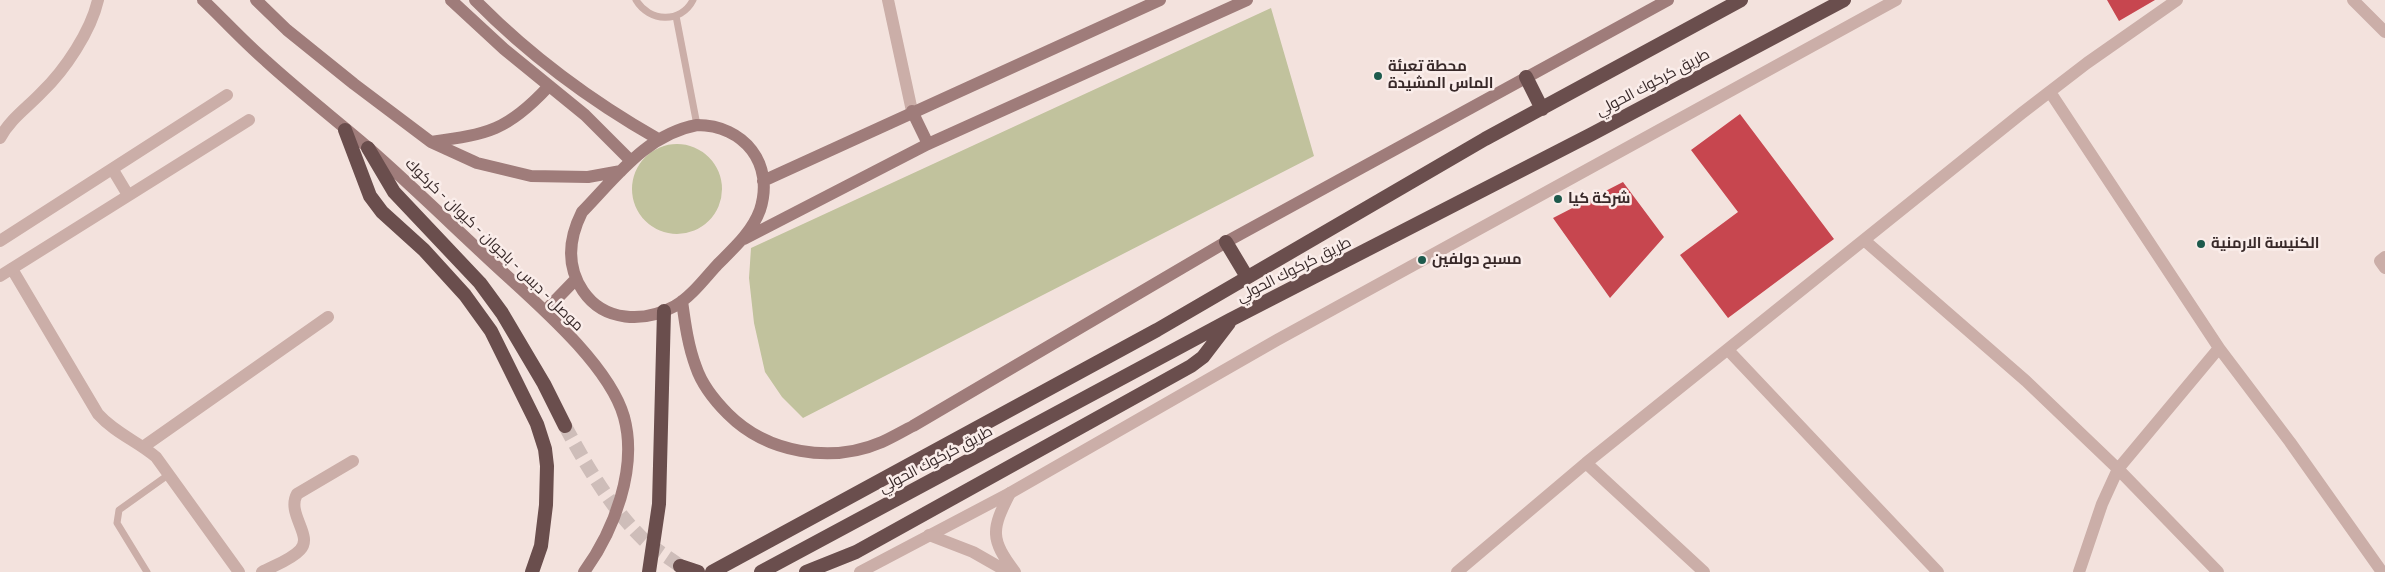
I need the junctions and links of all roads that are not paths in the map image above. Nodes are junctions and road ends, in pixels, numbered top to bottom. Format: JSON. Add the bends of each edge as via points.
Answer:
{"nodes":[{"id":1,"x":98,"y":0,"type":"edge"},
{"id":2,"x":203,"y":0,"type":"edge"},
{"id":3,"x":256,"y":0,"type":"edge"},
{"id":4,"x":451,"y":0,"type":"edge"},
{"id":5,"x":476,"y":0,"type":"edge"},
{"id":6,"x":636,"y":0,"type":"edge"},
{"id":7,"x":693,"y":0,"type":"edge"},
{"id":8,"x":888,"y":0,"type":"edge"},
{"id":9,"x":1160,"y":0,"type":"edge"},
{"id":10,"x":1247,"y":0,"type":"edge"},
{"id":11,"x":1668,"y":0,"type":"edge"},
{"id":12,"x":1741,"y":0,"type":"edge"},
{"id":13,"x":1844,"y":0,"type":"edge"},
{"id":14,"x":1896,"y":0,"type":"edge"},
{"id":15,"x":2177,"y":0,"type":"edge"},
{"id":16,"x":2353,"y":0,"type":"edge"},
{"id":17,"x":676,"y":16,"type":"junction"},
{"id":18,"x":2385,"y":32,"type":"edge"},
{"id":19,"x":1526,"y":77,"type":"junction"},
{"id":20,"x":548,"y":87,"type":"junction"},
{"id":21,"x":2050,"y":92,"type":"junction"},
{"id":22,"x":227,"y":95,"type":"dead end"},
{"id":23,"x":1542,"y":108,"type":"junction"},
{"id":24,"x":912,"y":112,"type":"junction"},
{"id":25,"x":249,"y":120,"type":"dead end"},
{"id":26,"x":697,"y":124,"type":"junction"},
{"id":27,"x":346,"y":130,"type":"junction"},
{"id":28,"x":1,"y":133,"type":"edge"},
{"id":29,"x":658,"y":139,"type":"junction"},
{"id":30,"x":431,"y":142,"type":"junction"},
{"id":31,"x":928,"y":144,"type":"junction"},
{"id":32,"x":368,"y":148,"type":"junction"},
{"id":33,"x":631,"y":161,"type":"junction"},
{"id":34,"x":113,"y":170,"type":"junction"},
{"id":35,"x":621,"y":171,"type":"junction"},
{"id":36,"x":763,"y":181,"type":"junction"},
{"id":37,"x":128,"y":195,"type":"junction"},
{"id":38,"x":1864,"y":240,"type":"junction"},
{"id":39,"x":0,"y":241,"type":"edge"},
{"id":40,"x":740,"y":242,"type":"junction"},
{"id":41,"x":1226,"y":242,"type":"junction"},
{"id":42,"x":2385,"y":257,"type":"edge"},
{"id":43,"x":2385,"y":268,"type":"edge"},
{"id":44,"x":12,"y":269,"type":"junction"},
{"id":45,"x":0,"y":276,"type":"edge"},
{"id":46,"x":1247,"y":277,"type":"junction"},
{"id":47,"x":576,"y":279,"type":"junction"},
{"id":48,"x":682,"y":300,"type":"junction"},
{"id":49,"x":545,"y":311,"type":"junction"},
{"id":50,"x":664,"y":311,"type":"junction"},
{"id":51,"x":328,"y":317,"type":"dead end"},
{"id":52,"x":1230,"y":320,"type":"junction"},
{"id":53,"x":2219,"y":348,"type":"junction"},
{"id":54,"x":1728,"y":350,"type":"junction"},
{"id":55,"x":565,"y":426,"type":"tunnel mouth"},
{"id":56,"x":144,"y":447,"type":"junction"},
{"id":57,"x":353,"y":461,"type":"dead end"},
{"id":58,"x":1586,"y":463,"type":"junction"},
{"id":59,"x":2118,"y":469,"type":"junction"},
{"id":60,"x":168,"y":475,"type":"junction"},
{"id":61,"x":1010,"y":493,"type":"junction"},
{"id":62,"x":929,"y":535,"type":"junction"},
{"id":63,"x":680,"y":566,"type":"tunnel mouth"},
{"id":64,"x":1699,"y":571,"type":"edge"},
{"id":65,"x":147,"y":572,"type":"edge"},
{"id":66,"x":239,"y":572,"type":"edge"},
{"id":67,"x":262,"y":572,"type":"edge"},
{"id":68,"x":532,"y":572,"type":"edge"},
{"id":69,"x":584,"y":572,"type":"edge"},
{"id":70,"x":649,"y":572,"type":"edge"},
{"id":71,"x":698,"y":572,"type":"edge"},
{"id":72,"x":712,"y":572,"type":"edge"},
{"id":73,"x":761,"y":572,"type":"edge"},
{"id":74,"x":806,"y":572,"type":"edge"},
{"id":75,"x":860,"y":572,"type":"edge"},
{"id":76,"x":1008,"y":572,"type":"edge"},
{"id":77,"x":1016,"y":572,"type":"edge"},
{"id":78,"x":1457,"y":572,"type":"edge"},
{"id":79,"x":1938,"y":572,"type":"edge"},
{"id":80,"x":2079,"y":572,"type":"edge"},
{"id":81,"x":2218,"y":572,"type":"edge"},
{"id":82,"x":2382,"y":572,"type":"edge"}],
"edges":[{"from":1,"to":28,"type":"street","via":[[80,40],[56,78]]},
{"from":2,"to":27,"type":"main road","name":"موصل - دبس - باجوان - كيوان - كركوك","via":[[264,61]]},
{"from":3,"to":30,"type":"main road","via":[[287,30]]},
{"from":4,"to":20,"type":"main road"},
{"from":5,"to":29,"type":"main road","via":[[572,82]]},
{"from":6,"to":17,"type":"lane","via":[[650,14],[667,18]]},
{"from":7,"to":17,"type":"lane"},
{"from":8,"to":24,"type":"street"},
{"from":9,"to":24,"type":"main road"},
{"from":10,"to":31,"type":"main road"},
{"from":11,"to":19,"type":"main road"},
{"from":12,"to":23,"type":"highway","name":"طريق كركوك الحولي"},
{"from":13,"to":52,"type":"highway","name":"طريق كركوك الحولي"},
{"from":14,"to":61,"type":"street","via":[[1286,335]]},
{"from":15,"to":21,"type":"street"},
{"from":16,"to":18,"type":"street"},
{"from":17,"to":26,"type":"lane"},
{"from":19,"to":23,"type":"highway"},
{"from":19,"to":41,"type":"main road"},
{"from":20,"to":30,"type":"main road","via":[[502,126],[472,137]]},
{"from":20,"to":33,"type":"main road","via":[[585,115]]},
{"from":21,"to":38,"type":"street"},
{"from":21,"to":53,"type":"street"},
{"from":22,"to":34,"type":"street"},
{"from":23,"to":46,"type":"highway","name":"طريق كركوك الحولي"},
{"from":24,"to":31,"type":"main road"},
{"from":24,"to":36,"type":"main road"},
{"from":25,"to":37,"type":"street"},
{"from":26,"to":29,"type":"main road"},
{"from":26,"to":36,"type":"main road","via":[[722,127],[744,140],[758,162]]},
{"from":27,"to":32,"type":"main road","name":"موصل - دبس - باجوان - كيوان - كركوك"},
{"from":27,"to":68,"type":"highway","via":[[370,196],[465,295],[491,331],[537,424],[547,466],[546,505],[541,546]]},
{"from":29,"to":33,"type":"main road"},
{"from":30,"to":35,"type":"main road","via":[[477,163],[530,176],[566,178]]},
{"from":31,"to":40,"type":"main road"},
{"from":32,"to":49,"type":"main road","name":"موصل - دبس - باجوان - كيوان - كركوك"},
{"from":32,"to":55,"type":"highway","via":[[394,192],[480,282],[502,313]]},
{"from":33,"to":35,"type":"main road"},
{"from":34,"to":37,"type":"street"},
{"from":34,"to":39,"type":"street"},
{"from":35,"to":47,"type":"main road","via":[[582,212],[576,224],[570,251]]},
{"from":36,"to":40,"type":"main road","via":[[759,211]]},
{"from":37,"to":44,"type":"street"},
{"from":38,"to":54,"type":"street"},
{"from":38,"to":59,"type":"street","via":[[2026,381]]},
{"from":40,"to":48,"type":"main road"},
{"from":41,"to":46,"type":"highway"},
{"from":41,"to":48,"type":"main road","via":[[913,426],[881,442],[846,451],[810,454],[774,445],[741,427],[714,401],[696,369]]},
{"from":42,"to":43,"type":"street","via":[[2380,261]]},
{"from":44,"to":45,"type":"street"},
{"from":44,"to":56,"type":"street","via":[[98,414],[110,428]]},
{"from":46,"to":72,"type":"highway","name":"طريق كركوك الحولي","via":[[1158,330]]},
{"from":47,"to":49,"type":"main road"},
{"from":47,"to":50,"type":"main road","via":[[590,300],[608,312],[641,318]]},
{"from":48,"to":50,"type":"main road"},
{"from":49,"to":69,"type":"main road","name":"موصل - دبس - باجوان - كيوان - كركوك","via":[[606,380],[624,418],[628,460],[618,506],[609,531]]},
{"from":50,"to":70,"type":"highway","via":[[659,504]]},
{"from":51,"to":56,"type":"street"},
{"from":52,"to":73,"type":"highway","name":"طريق كركوك الحولي"},
{"from":52,"to":74,"type":"highway","via":[[1203,358],[1191,366],[856,552]]},
{"from":53,"to":59,"type":"street"},
{"from":53,"to":82,"type":"street"},
{"from":54,"to":58,"type":"street"},
{"from":54,"to":79,"type":"street"},
{"from":56,"to":60,"type":"street","via":[[156,457]]},
{"from":57,"to":67,"type":"street","via":[[297,494],[293,508],[304,537],[300,551]]},
{"from":58,"to":64,"type":"street"},
{"from":58,"to":78,"type":"street"},
{"from":59,"to":80,"type":"street","via":[[2102,504]]},
{"from":59,"to":81,"type":"street"},
{"from":60,"to":65,"type":"lane","via":[[119,510],[116,516],[117,523]]},
{"from":60,"to":66,"type":"street"},
{"from":61,"to":62,"type":"street"},
{"from":61,"to":77,"type":"street","via":[[995,532],[1000,553]]},
{"from":62,"to":75,"type":"street"},
{"from":62,"to":76,"type":"street","via":[[973,552]]},
{"from":63,"to":71,"type":"highway"}]}
